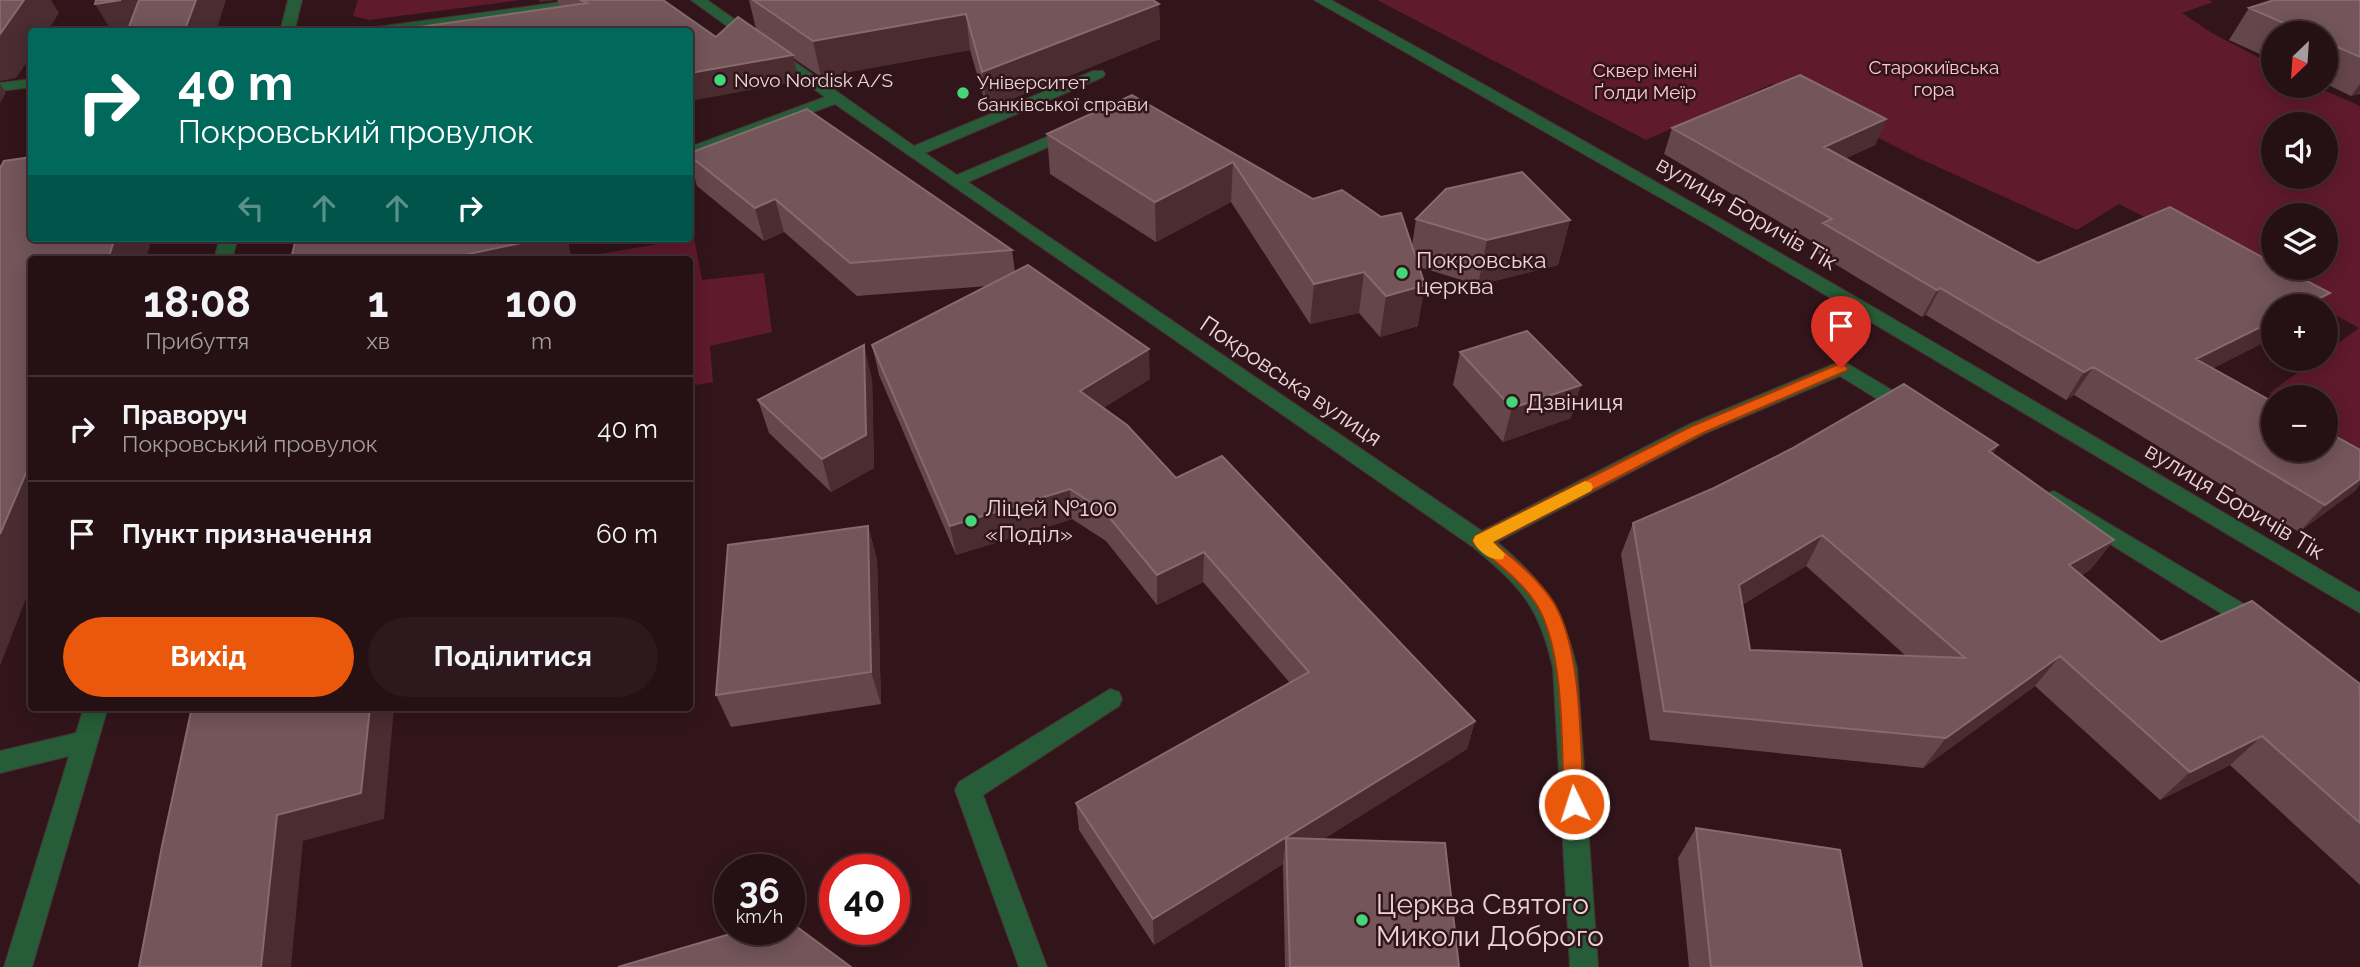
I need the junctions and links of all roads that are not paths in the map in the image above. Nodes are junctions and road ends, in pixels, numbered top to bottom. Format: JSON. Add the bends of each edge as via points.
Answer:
{"nodes":[{"id":1,"x":295,"y":0,"type":"edge"},
{"id":2,"x":606,"y":0,"type":"edge"},
{"id":3,"x":698,"y":0,"type":"edge"},
{"id":4,"x":1321,"y":0,"type":"edge"},
{"id":5,"x":288,"y":28,"type":"edge"},
{"id":6,"x":400,"y":28,"type":"edge"},
{"id":7,"x":1098,"y":74,"type":"dead end"},
{"id":8,"x":28,"y":84,"type":"edge"},
{"id":9,"x":0,"y":88,"type":"edge"},
{"id":10,"x":836,"y":98,"type":"junction"},
{"id":11,"x":1088,"y":124,"type":"edge"},
{"id":12,"x":693,"y":151,"type":"edge"},
{"id":13,"x":913,"y":152,"type":"junction"},
{"id":14,"x":956,"y":181,"type":"junction"},
{"id":15,"x":1930,"y":422,"type":"edge"},
{"id":16,"x":2037,"y":488,"type":"edge"},
{"id":17,"x":1481,"y":541,"type":"junction"},
{"id":18,"x":2360,"y":604,"type":"edge"},
{"id":19,"x":2273,"y":634,"type":"edge"},
{"id":20,"x":1110,"y":699,"type":"dead end"},
{"id":21,"x":95,"y":711,"type":"edge"},
{"id":22,"x":86,"y":741,"type":"junction"},
{"id":23,"x":0,"y":762,"type":"edge"},
{"id":24,"x":18,"y":967,"type":"edge"},
{"id":25,"x":1033,"y":967,"type":"edge"},
{"id":26,"x":1584,"y":967,"type":"edge"}],
"edges":[{"from":1,"to":5,"type":"street"},
{"from":2,"to":6,"type":"street"},
{"from":3,"to":10,"type":"street","name":"Покровська вулиця"},
{"from":4,"to":18,"type":"street","name":"вулиця Боричів Тік","via":[[1478,85],[1875,315]]},
{"from":7,"to":13,"type":"street"},
{"from":8,"to":9,"type":"street"},
{"from":10,"to":12,"type":"street"},
{"from":10,"to":13,"type":"street","name":"Покровська вулиця"},
{"from":11,"to":14,"type":"street"},
{"from":13,"to":14,"type":"street","name":"Покровська вулиця"},
{"from":14,"to":17,"type":"street","name":"Покровська вулиця"},
{"from":15,"to":17,"type":"street","via":[[1841,368],[1698,429]]},
{"from":16,"to":19,"type":"street"},
{"from":17,"to":26,"type":"street","name":"Покровська вулиця","via":[[1521,575],[1547,607],[1560,642]]},
{"from":20,"to":25,"type":"street","via":[[968,790]]},
{"from":21,"to":22,"type":"street"},
{"from":22,"to":23,"type":"street"},
{"from":22,"to":24,"type":"street"}]}
